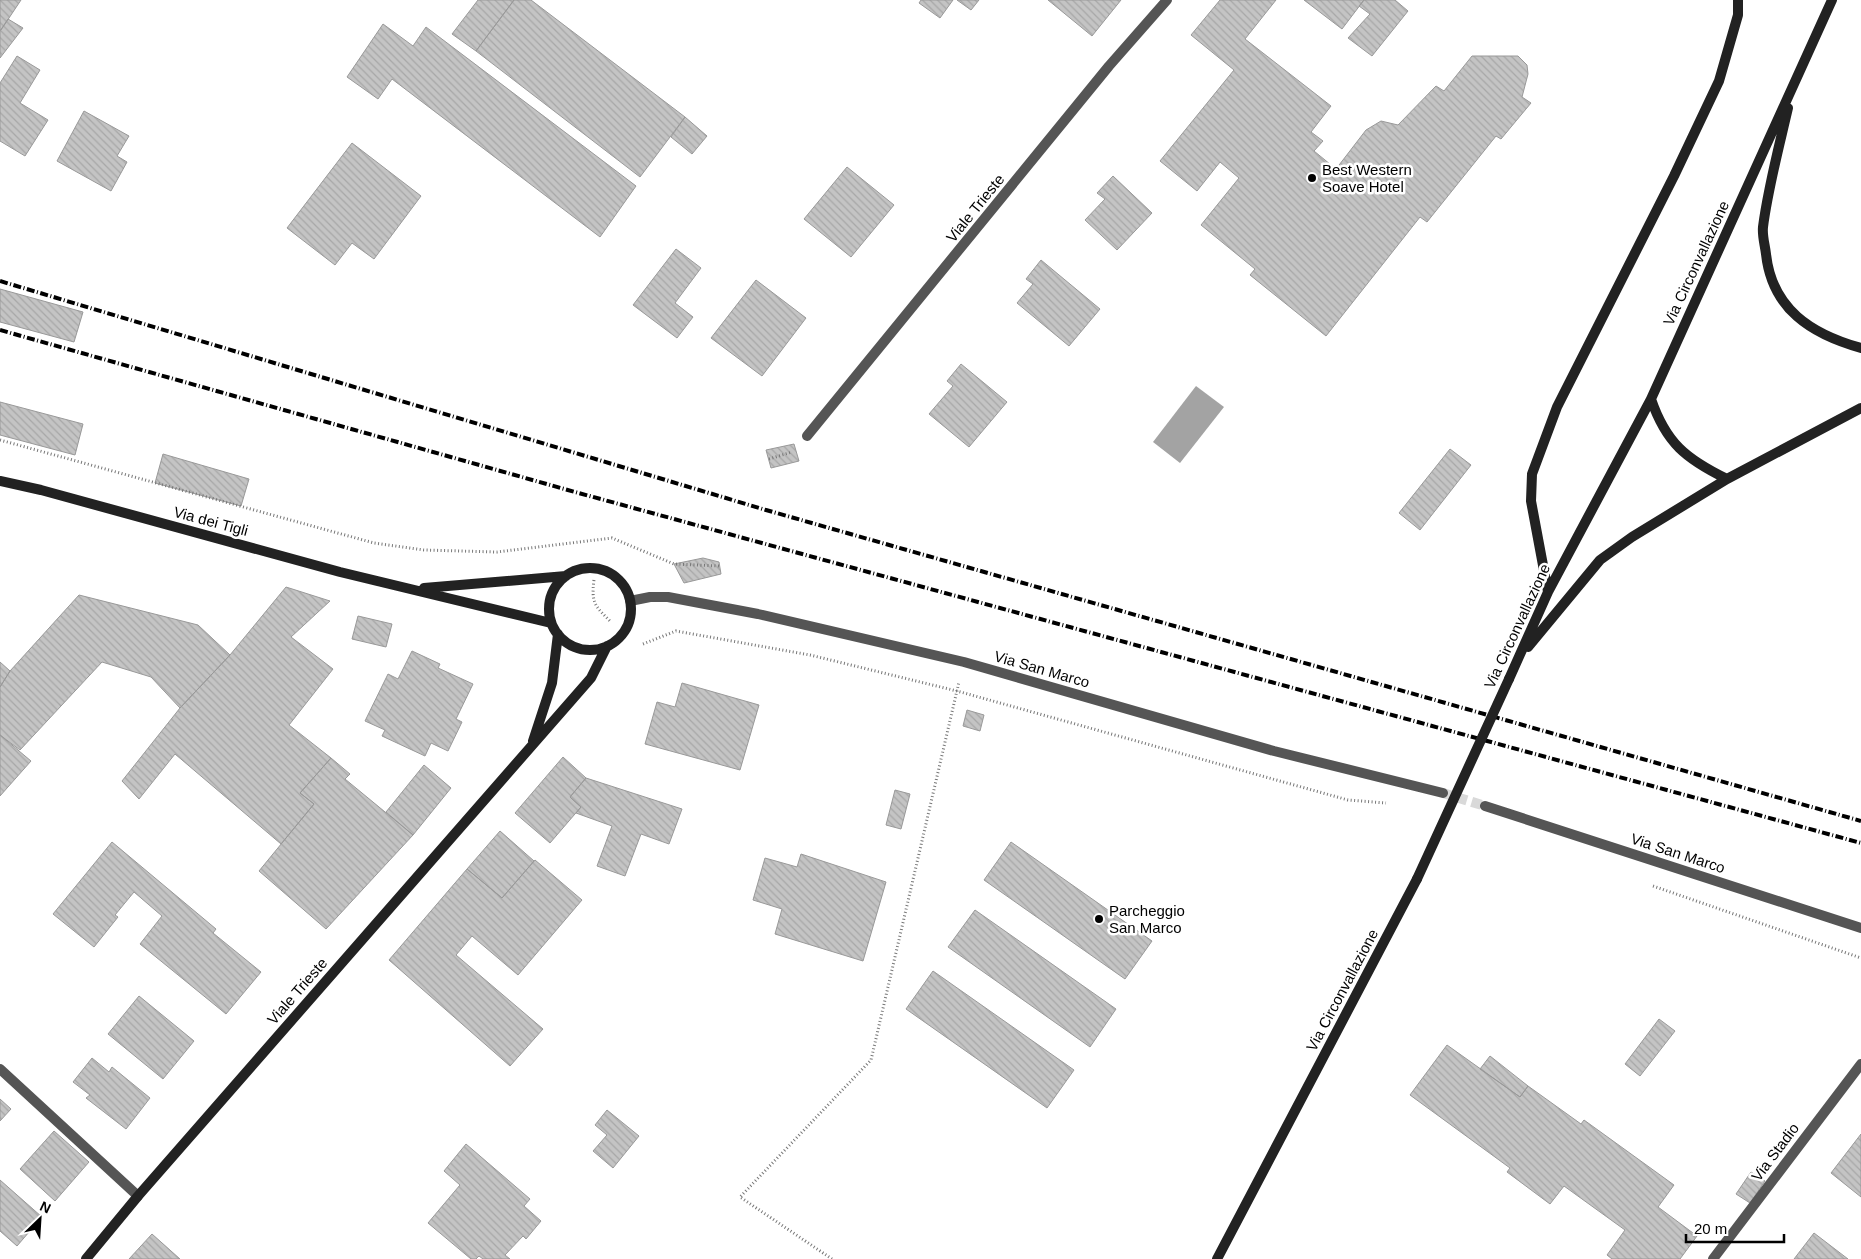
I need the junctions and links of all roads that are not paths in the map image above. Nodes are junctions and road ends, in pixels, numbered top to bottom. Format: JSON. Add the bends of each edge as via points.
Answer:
{"nodes":[{"id":1,"x":1167,"y":0,"type":"edge"},
{"id":2,"x":1738,"y":0,"type":"edge"},
{"id":3,"x":1832,"y":0,"type":"edge"},
{"id":4,"x":1792,"y":88,"type":"junction"},
{"id":5,"x":1861,"y":348,"type":"edge"},
{"id":6,"x":1651,"y":399,"type":"junction"},
{"id":7,"x":1861,"y":408,"type":"edge"},
{"id":8,"x":808,"y":436,"type":"dead end"},
{"id":9,"x":1727,"y":479,"type":"junction"},
{"id":10,"x":0,"y":481,"type":"edge"},
{"id":11,"x":566,"y":576,"type":"junction"},
{"id":12,"x":415,"y":589,"type":"junction"},
{"id":13,"x":1548,"y":592,"type":"junction"},
{"id":14,"x":630,"y":602,"type":"junction"},
{"id":15,"x":551,"y":623,"type":"junction"},
{"id":16,"x":558,"y":634,"type":"junction"},
{"id":17,"x":607,"y":646,"type":"junction"},
{"id":18,"x":1518,"y":660,"type":"junction"},
{"id":19,"x":532,"y":744,"type":"junction"},
{"id":20,"x":1442,"y":792,"type":"tunnel mouth"},
{"id":21,"x":1485,"y":806,"type":"tunnel mouth"},
{"id":22,"x":1861,"y":928,"type":"edge"},
{"id":23,"x":1861,"y":1064,"type":"edge"},
{"id":24,"x":0,"y":1069,"type":"edge"},
{"id":25,"x":138,"y":1196,"type":"junction"},
{"id":26,"x":86,"y":1259,"type":"edge"},
{"id":27,"x":1218,"y":1259,"type":"edge"},
{"id":28,"x":1712,"y":1259,"type":"edge"}],
"edges":[{"from":1,"to":8,"type":"street","name":"Viale Trieste","via":[[1109,66]]},
{"from":2,"to":13,"type":"main road","via":[[1738,15],[1718,81],[1674,176],[1557,406],[1532,474],[1531,501]]},
{"from":3,"to":4,"type":"main road","name":"Via Circonvallazione"},
{"from":4,"to":5,"type":"main road","via":[[1763,229],[1767,268],[1775,290],[1800,320],[1837,341]]},
{"from":4,"to":6,"type":"main road","name":"Via Circonvallazione"},
{"from":6,"to":9,"type":"main road","via":[[1659,423],[1670,439],[1701,466]]},
{"from":6,"to":13,"type":"main road","name":"Via Circonvallazione"},
{"from":7,"to":9,"type":"main road"},
{"from":9,"to":18,"type":"main road","via":[[1600,560]]},
{"from":10,"to":12,"type":"main road","name":"Via dei Tigli"},
{"from":11,"to":12,"type":"main road","name":"Via dei Tigli"},
{"from":11,"to":14,"type":"main road","name":"Via dei Tigli","via":[[576,570],[600,569],[620,581]]},
{"from":11,"to":15,"type":"main road","via":[[556,585],[551,597]]},
{"from":12,"to":15,"type":"main road","name":"Via dei Tigli"},
{"from":13,"to":18,"type":"main road","name":"Via Circonvallazione"},
{"from":14,"to":17,"type":"main road","via":[[629,618],[623,632]]},
{"from":14,"to":20,"type":"street","name":"Via San Marco","via":[[668,597],[713,605],[964,662],[1274,751]]},
{"from":15,"to":16,"type":"main road"},
{"from":16,"to":17,"type":"main road","via":[[580,649],[594,650]]},
{"from":16,"to":19,"type":"main road","name":"Viale Trieste","via":[[552,683]]},
{"from":17,"to":19,"type":"main road","name":"Viale Trieste","via":[[591,678]]},
{"from":18,"to":27,"type":"main road","name":"Via Circonvallazione","bridge":true,"via":[[1417,878]]},
{"from":19,"to":25,"type":"main road","name":"Viale Trieste"},
{"from":21,"to":22,"type":"street","name":"Via San Marco"},
{"from":23,"to":28,"type":"street","name":"Via Stadio"},
{"from":24,"to":25,"type":"street"},
{"from":25,"to":26,"type":"main road","name":"Viale Trieste"}]}
